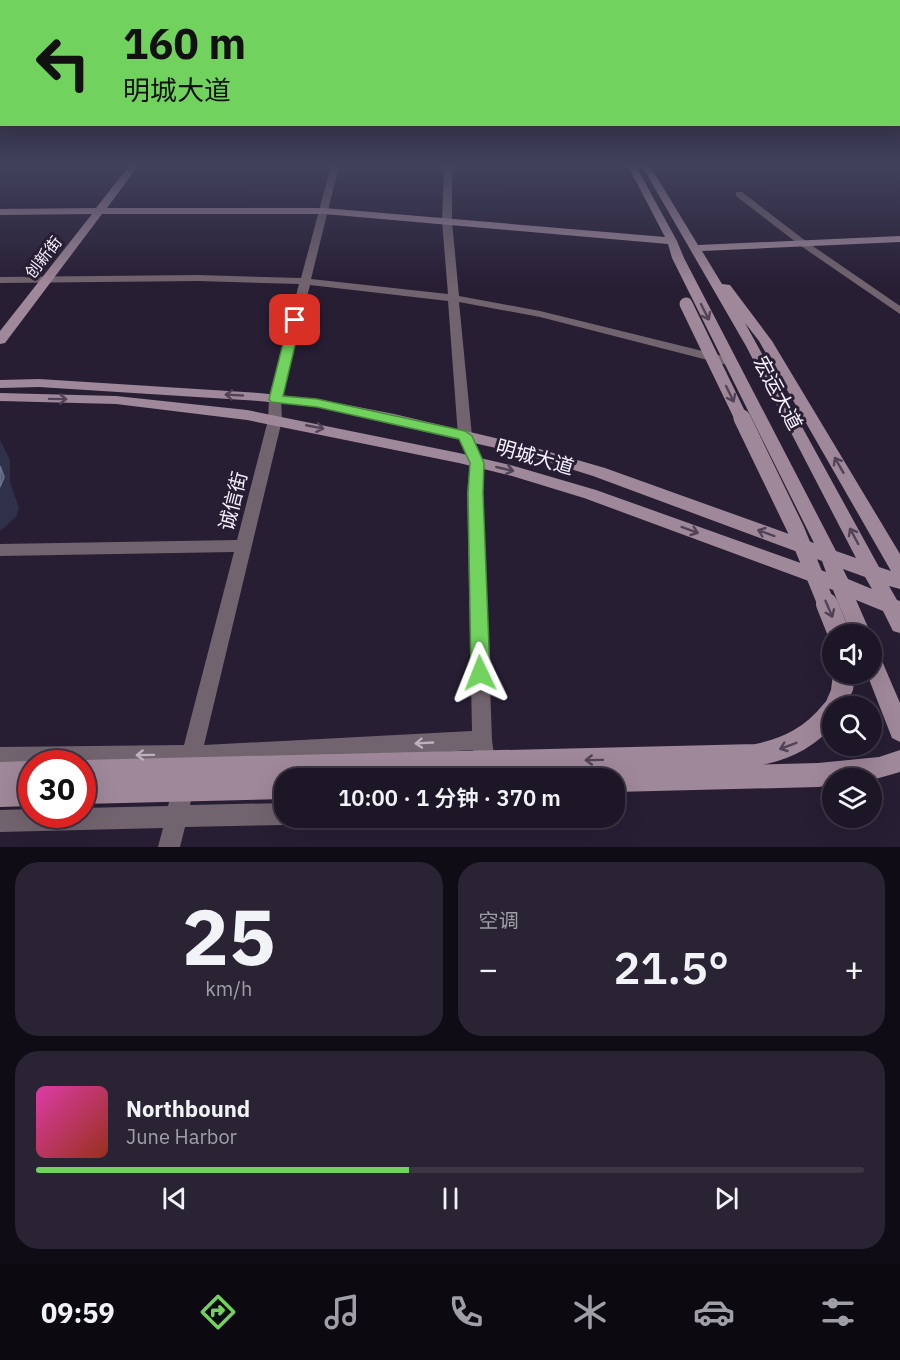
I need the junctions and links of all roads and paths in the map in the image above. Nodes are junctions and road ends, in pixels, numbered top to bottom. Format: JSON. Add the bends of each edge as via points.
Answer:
{"nodes":[{"id":1,"x":103,"y":206,"type":"edge"},
{"id":2,"x":325,"y":206,"type":"edge"},
{"id":3,"x":447,"y":206,"type":"edge"},
{"id":4,"x":653,"y":206,"type":"edge"},
{"id":5,"x":669,"y":206,"type":"edge"},
{"id":6,"x":754,"y":206,"type":"edge"},
{"id":7,"x":99,"y":211,"type":"junction"},
{"id":8,"x":324,"y":211,"type":"junction"},
{"id":9,"x":0,"y":212,"type":"edge"},
{"id":10,"x":447,"y":221,"type":"junction"},
{"id":11,"x":900,"y":239,"type":"edge"},
{"id":12,"x":672,"y":241,"type":"junction"},
{"id":13,"x":804,"y":244,"type":"junction"},
{"id":14,"x":697,"y":253,"type":"junction"},
{"id":15,"x":678,"y":258,"type":"junction"},
{"id":16,"x":0,"y":280,"type":"edge"},
{"id":17,"x":47,"y":280,"type":"junction"},
{"id":18,"x":305,"y":281,"type":"junction"},
{"id":19,"x":454,"y":298,"type":"junction"},
{"id":20,"x":900,"y":311,"type":"edge"},
{"id":21,"x":0,"y":340,"type":"edge"},
{"id":22,"x":731,"y":362,"type":"junction"},
{"id":23,"x":0,"y":384,"type":"edge"},
{"id":24,"x":0,"y":397,"type":"edge"},
{"id":25,"x":275,"y":399,"type":"junction"},
{"id":26,"x":275,"y":420,"type":"junction"},
{"id":27,"x":465,"y":436,"type":"junction"},
{"id":28,"x":477,"y":463,"type":"junction"},
{"id":29,"x":243,"y":546,"type":"junction"},
{"id":30,"x":0,"y":550,"type":"edge"},
{"id":31,"x":829,"y":556,"type":"junction"},
{"id":32,"x":900,"y":570,"type":"edge"},
{"id":33,"x":874,"y":574,"type":"junction"},
{"id":34,"x":900,"y":582,"type":"edge"},
{"id":35,"x":842,"y":585,"type":"junction"},
{"id":36,"x":895,"y":608,"type":"edge"},
{"id":37,"x":835,"y":624,"type":"edge"},
{"id":38,"x":857,"y":624,"type":"edge"},
{"id":39,"x":900,"y":626,"type":"edge"},
{"id":40,"x":881,"y":684,"type":"edge"},
{"id":41,"x":822,"y":724,"type":"edge"},
{"id":42,"x":900,"y":731,"type":"edge"},
{"id":43,"x":482,"y":740,"type":"junction"},
{"id":44,"x":191,"y":756,"type":"junction"},
{"id":45,"x":0,"y":757,"type":"edge"},
{"id":46,"x":900,"y":761,"type":"edge"},
{"id":47,"x":486,"y":768,"type":"edge"},
{"id":48,"x":96,"y":771,"type":"edge"},
{"id":49,"x":18,"y":772,"type":"edge"},
{"id":50,"x":0,"y":773,"type":"edge"},
{"id":51,"x":625,"y":780,"type":"edge"},
{"id":52,"x":274,"y":788,"type":"edge"},
{"id":53,"x":96,"y":793,"type":"edge"},
{"id":54,"x":18,"y":794,"type":"edge"},
{"id":55,"x":0,"y":795,"type":"edge"},
{"id":56,"x":274,"y":814,"type":"edge"},
{"id":57,"x":176,"y":818,"type":"junction"},
{"id":58,"x":0,"y":821,"type":"edge"},
{"id":59,"x":169,"y":847,"type":"edge"}],
"edges":[{"from":1,"to":7,"type":"main road","name":"创新街"},
{"from":2,"to":8,"type":"street","name":"诚信街"},
{"from":3,"to":10,"type":"street"},
{"from":4,"to":12,"type":"main road","name":"宏运大道"},
{"from":5,"to":14,"type":"main road","name":"宏运大道"},
{"from":6,"to":13,"type":"street"},
{"from":7,"to":8,"type":"main road"},
{"from":7,"to":9,"type":"main road"},
{"from":7,"to":17,"type":"main road","name":"创新街"},
{"from":8,"to":10,"type":"main road"},
{"from":8,"to":18,"type":"street","name":"诚信街"},
{"from":10,"to":12,"type":"main road"},
{"from":10,"to":19,"type":"street"},
{"from":11,"to":13,"type":"main road"},
{"from":12,"to":15,"type":"main road","name":"宏运大道"},
{"from":13,"to":14,"type":"main road"},
{"from":13,"to":20,"type":"street"},
{"from":32,"to":14,"type":"main road","one_way":true,"via":[[765,340],[737,299]]},
{"from":33,"to":14,"type":"main road","name":"宏运大道","one_way":true,"via":[[753,346]]},
{"from":15,"to":22,"type":"main road","name":"宏运大道","one_way":true},
{"from":15,"to":37,"type":"main road","one_way":true,"bridge":true,"via":[[686,304],[796,530]]},
{"from":16,"to":17,"type":"street"},
{"from":17,"to":18,"type":"street"},
{"from":17,"to":21,"type":"main road","name":"创新街"},
{"from":18,"to":19,"type":"street"},
{"from":18,"to":25,"type":"street","name":"诚信街"},
{"from":19,"to":22,"type":"street","via":[[540,314]]},
{"from":19,"to":27,"type":"street"},
{"from":22,"to":31,"type":"main road","name":"宏运大道"},
{"from":25,"to":23,"type":"main road","name":"明城大道","one_way":true,"via":[[39,383]]},
{"from":24,"to":26,"type":"main road","name":"明城大道","one_way":true,"via":[[116,400]]},
{"from":25,"to":26,"type":"street","name":"诚信街"},
{"from":25,"to":27,"type":"main road","name":"明城大道","via":[[317,403]]},
{"from":26,"to":28,"type":"main road","name":"明城大道","one_way":true},
{"from":26,"to":29,"type":"street","name":"诚信街"},
{"from":27,"to":28,"type":"street"},
{"from":31,"to":27,"type":"main road","name":"明城大道","one_way":true,"via":[[599,472]]},
{"from":28,"to":35,"type":"main road","name":"明城大道","one_way":true,"via":[[590,494]]},
{"from":28,"to":43,"type":"street"},
{"from":29,"to":30,"type":"street"},
{"from":29,"to":44,"type":"street","name":"诚信街"},
{"from":31,"to":33,"type":"main road","name":"明城大道"},
{"from":31,"to":35,"type":"main road","name":"宏运大道"},
{"from":33,"to":34,"type":"main road","name":"明城大道"},
{"from":33,"to":36,"type":"main road","name":"宏运大道"},
{"from":35,"to":36,"type":"main road","name":"明城大道"},
{"from":35,"to":38,"type":"main road","name":"宏运大道"},
{"from":36,"to":39,"type":"main road","name":"宏运大道"},
{"from":40,"to":42,"type":"main road"},
{"from":41,"to":48,"type":"main road","one_way":true,"bridge":true,"via":[[808,737],[756,755]]},
{"from":43,"to":44,"type":"street","one_way":true},
{"from":43,"to":47,"type":"street"},
{"from":44,"to":45,"type":"street","one_way":true},
{"from":44,"to":57,"type":"street","name":"诚信街"},
{"from":46,"to":51,"type":"main road","via":[[879,768],[829,774]]},
{"from":49,"to":50,"type":"main road"},
{"from":52,"to":53,"type":"main road","bridge":true},
{"from":54,"to":55,"type":"main road"},
{"from":56,"to":57,"type":"street"},
{"from":57,"to":58,"type":"street"},
{"from":57,"to":59,"type":"street","name":"诚信街"}]}
